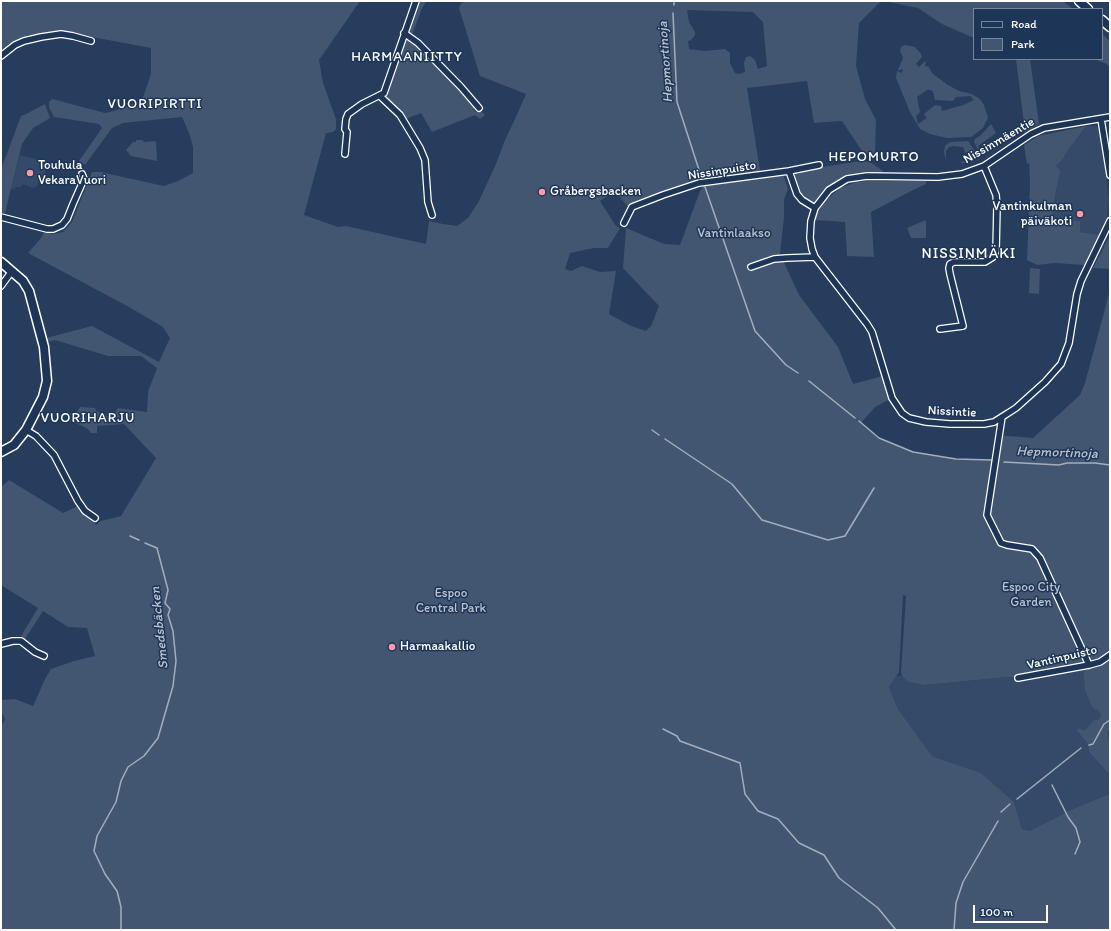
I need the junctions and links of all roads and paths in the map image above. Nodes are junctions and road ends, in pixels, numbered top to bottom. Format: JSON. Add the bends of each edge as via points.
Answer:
{"nodes":[{"id":1,"x":416,"y":1,"type":"edge"},
{"id":2,"x":1079,"y":1,"type":"edge"},
{"id":3,"x":1087,"y":8,"type":"edge"},
{"id":4,"x":404,"y":33,"type":"junction"},
{"id":5,"x":91,"y":41,"type":"dead end"},
{"id":6,"x":1,"y":56,"type":"edge"},
{"id":7,"x":380,"y":96,"type":"junction"},
{"id":8,"x":479,"y":108,"type":"dead end"},
{"id":9,"x":1110,"y":117,"type":"edge"},
{"id":10,"x":1101,"y":119,"type":"junction"},
{"id":11,"x":345,"y":154,"type":"dead end"},
{"id":12,"x":819,"y":165,"type":"dead end"},
{"id":13,"x":984,"y":166,"type":"junction"},
{"id":14,"x":789,"y":171,"type":"junction"},
{"id":15,"x":82,"y":174,"type":"dead end"},
{"id":16,"x":1110,"y":175,"type":"edge"},
{"id":17,"x":815,"y":208,"type":"junction"},
{"id":18,"x":432,"y":215,"type":"dead end"},
{"id":19,"x":1,"y":217,"type":"edge"},
{"id":20,"x":1110,"y":221,"type":"edge"},
{"id":21,"x":624,"y":223,"type":"dead end"},
{"id":22,"x":815,"y":257,"type":"junction"},
{"id":23,"x":1,"y":262,"type":"edge"},
{"id":24,"x":751,"y":267,"type":"dead end"},
{"id":25,"x":12,"y":271,"type":"junction"},
{"id":26,"x":1,"y":286,"type":"edge"},
{"id":27,"x":940,"y":329,"type":"dead end"},
{"id":28,"x":1002,"y":417,"type":"junction"},
{"id":29,"x":26,"y":430,"type":"junction"},
{"id":30,"x":1,"y":452,"type":"edge"},
{"id":31,"x":95,"y":518,"type":"dead end"},
{"id":32,"x":1,"y":644,"type":"edge"},
{"id":33,"x":1110,"y":655,"type":"edge"},
{"id":34,"x":44,"y":656,"type":"dead end"},
{"id":35,"x":1089,"y":665,"type":"junction"},
{"id":36,"x":1018,"y":678,"type":"dead end"}],
"edges":[{"from":1,"to":4,"type":"street"},
{"from":2,"to":3,"type":"street"},
{"from":4,"to":7,"type":"street","via":[[387,88]]},
{"from":4,"to":8,"type":"street","via":[[418,43]]},
{"from":5,"to":6,"type":"street","via":[[62,34],[41,37],[24,41]]},
{"from":7,"to":11,"type":"street","via":[[348,114]]},
{"from":7,"to":18,"type":"street","via":[[400,115],[420,148],[425,160],[428,202]]},
{"from":9,"to":10,"type":"street","name":"Nissinmäentie"},
{"from":10,"to":13,"type":"street","name":"Nissinmäentie","via":[[1044,128]]},
{"from":10,"to":16,"type":"street"},
{"from":12,"to":14,"type":"street","name":"Nissinpuisto"},
{"from":13,"to":17,"type":"street","name":"Nissinmäentie","via":[[952,176],[867,176],[848,179],[829,190]]},
{"from":13,"to":27,"type":"street","via":[[996,195],[996,251],[993,257],[985,262],[950,264],[950,274],[963,326]]},
{"from":14,"to":17,"type":"street","via":[[797,194]]},
{"from":14,"to":21,"type":"street","name":"Nissinpuisto","via":[[699,184],[663,195],[632,207]]},
{"from":15,"to":19,"type":"street","via":[[84,179],[62,225],[47,229]]},
{"from":17,"to":22,"type":"street","name":"Nissintie","via":[[810,228]]},
{"from":20,"to":28,"type":"street","name":"Nissintie","via":[[1081,281],[1069,343],[1061,364],[1046,382]]},
{"from":22,"to":24,"type":"street","via":[[774,259]]},
{"from":22,"to":28,"type":"street","name":"Nissintie","via":[[871,330],[892,398],[902,413],[918,421],[950,424],[984,424]]},
{"from":23,"to":25,"type":"street"},
{"from":25,"to":26,"type":"street"},
{"from":25,"to":29,"type":"street","via":[[30,291],[44,348],[47,381],[43,397]]},
{"from":28,"to":35,"type":"street","via":[[987,515],[1001,543],[1032,548],[1040,558]]},
{"from":29,"to":30,"type":"street","via":[[14,445]]},
{"from":29,"to":31,"type":"street","via":[[36,436],[54,455],[78,501],[85,511]]},
{"from":32,"to":34,"type":"street","via":[[13,640],[21,641]]},
{"from":33,"to":35,"type":"street","name":"Vantinpuisto","via":[[1100,662]]},
{"from":35,"to":36,"type":"street","name":"Vantinpuisto"}]}
